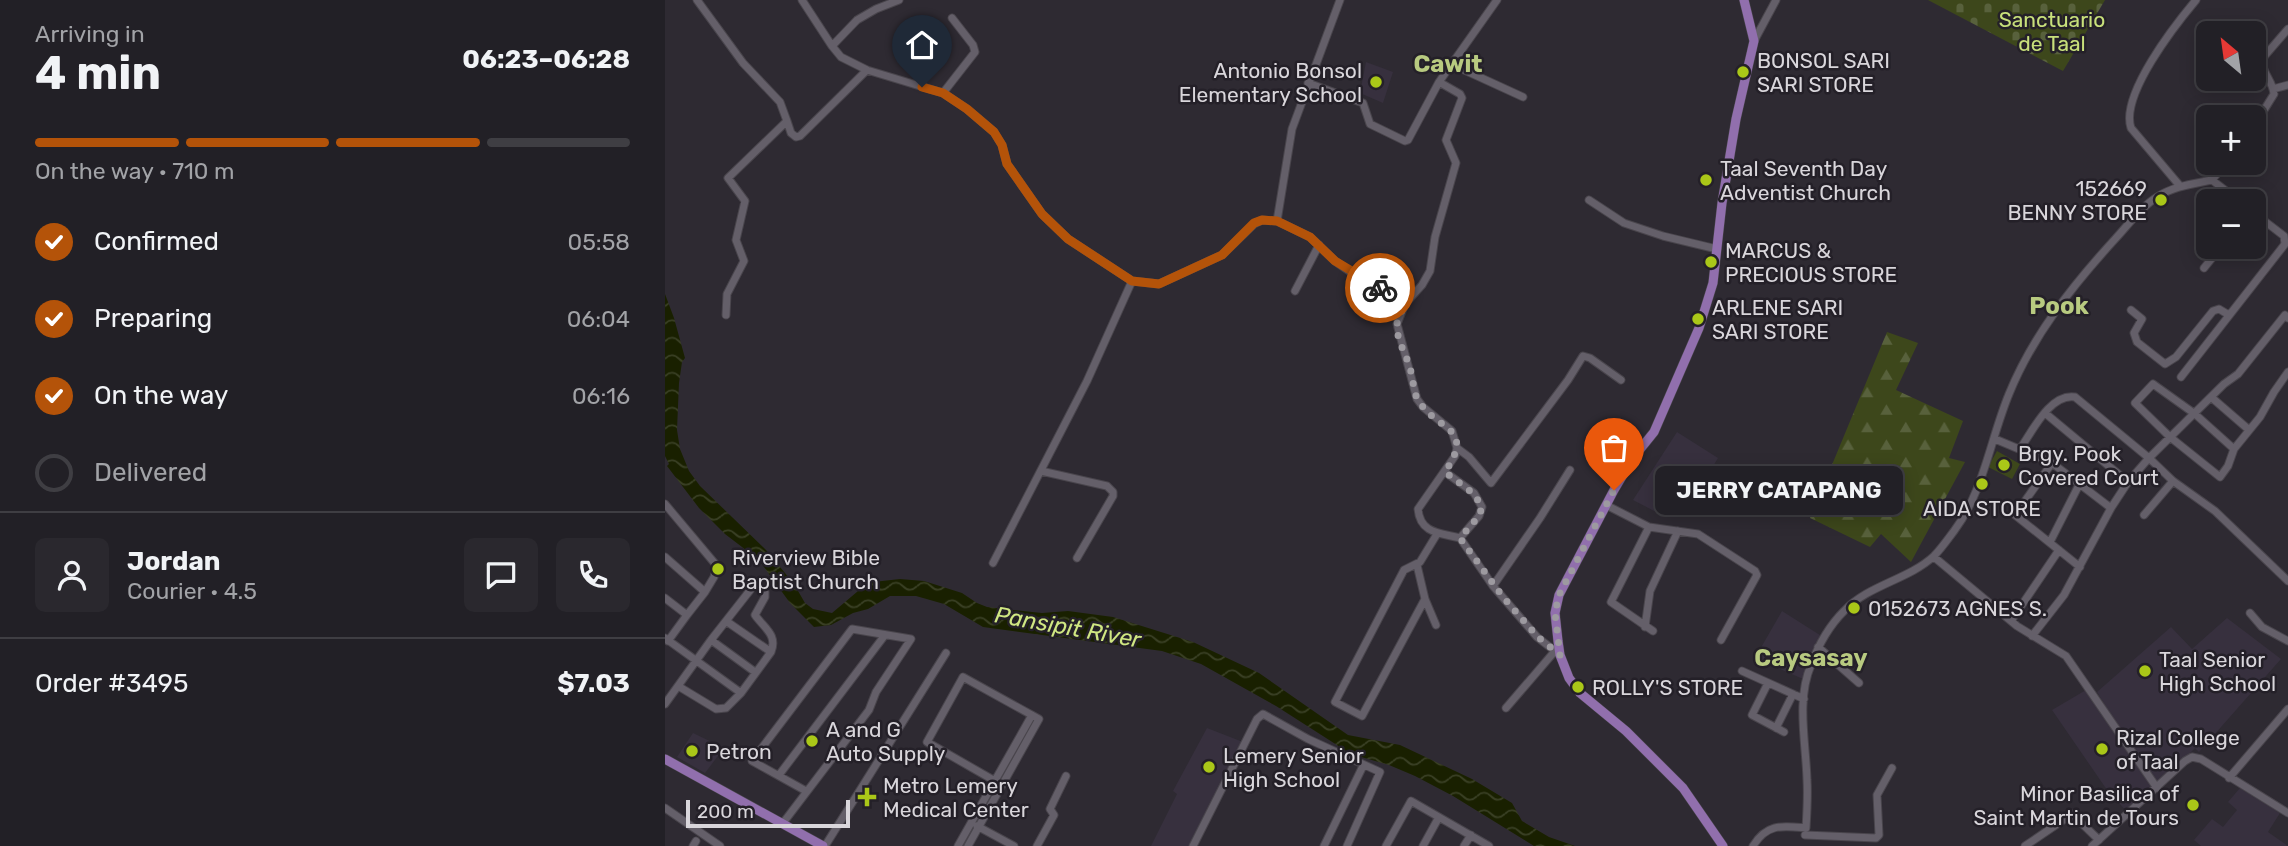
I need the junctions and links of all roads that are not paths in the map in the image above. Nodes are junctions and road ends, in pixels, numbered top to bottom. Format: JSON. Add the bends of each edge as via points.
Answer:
{"nodes":[{"id":1,"x":697,"y":0,"type":"edge"},
{"id":2,"x":802,"y":0,"type":"edge"},
{"id":3,"x":899,"y":0,"type":"edge"},
{"id":4,"x":1340,"y":0,"type":"edge"},
{"id":5,"x":1497,"y":0,"type":"edge"},
{"id":6,"x":1744,"y":0,"type":"edge"},
{"id":7,"x":1776,"y":0,"type":"edge"},
{"id":8,"x":2196,"y":0,"type":"edge"},
{"id":9,"x":951,"y":18,"type":"dead end"},
{"id":10,"x":2288,"y":29,"type":"edge"},
{"id":11,"x":1754,"y":41,"type":"junction"},
{"id":12,"x":832,"y":47,"type":"junction"},
{"id":13,"x":1451,"y":64,"type":"junction"},
{"id":14,"x":867,"y":69,"type":"junction"},
{"id":15,"x":1439,"y":82,"type":"junction"},
{"id":16,"x":1308,"y":83,"type":"junction"},
{"id":17,"x":2288,"y":85,"type":"edge"},
{"id":18,"x":2273,"y":89,"type":"junction"},
{"id":19,"x":943,"y":93,"type":"junction"},
{"id":20,"x":1523,"y":97,"type":"dead end"},
{"id":21,"x":2266,"y":107,"type":"edge"},
{"id":22,"x":787,"y":121,"type":"junction"},
{"id":23,"x":2216,"y":175,"type":"edge"},
{"id":24,"x":2212,"y":180,"type":"junction"},
{"id":25,"x":2180,"y":186,"type":"junction"},
{"id":26,"x":2224,"y":189,"type":"edge"},
{"id":27,"x":1589,"y":200,"type":"dead end"},
{"id":28,"x":1277,"y":221,"type":"junction"},
{"id":29,"x":2266,"y":222,"type":"edge"},
{"id":30,"x":1319,"y":245,"type":"junction"},
{"id":31,"x":1717,"y":249,"type":"junction"},
{"id":32,"x":2211,"y":259,"type":"edge"},
{"id":33,"x":2204,"y":268,"type":"dead end"},
{"id":34,"x":1132,"y":281,"type":"junction"},
{"id":35,"x":1295,"y":291,"type":"dead end"},
{"id":36,"x":1405,"y":304,"type":"junction"},
{"id":37,"x":2131,"y":310,"type":"dead end"},
{"id":38,"x":726,"y":315,"type":"dead end"},
{"id":39,"x":2229,"y":315,"type":"junction"},
{"id":40,"x":2288,"y":318,"type":"edge"},
{"id":41,"x":2288,"y":372,"type":"edge"},
{"id":42,"x":2181,"y":377,"type":"dead end"},
{"id":43,"x":1621,"y":380,"type":"dead end"},
{"id":44,"x":2211,"y":397,"type":"junction"},
{"id":45,"x":2046,"y":413,"type":"junction"},
{"id":46,"x":2195,"y":414,"type":"junction"},
{"id":47,"x":2248,"y":429,"type":"junction"},
{"id":48,"x":2171,"y":437,"type":"junction"},
{"id":49,"x":1995,"y":439,"type":"junction"},
{"id":50,"x":1457,"y":448,"type":"junction"},
{"id":51,"x":2020,"y":449,"type":"junction"},
{"id":52,"x":2234,"y":449,"type":"junction"},
{"id":53,"x":2149,"y":458,"type":"junction"},
{"id":54,"x":2052,"y":463,"type":"junction"},
{"id":55,"x":1570,"y":470,"type":"dead end"},
{"id":56,"x":1041,"y":471,"type":"junction"},
{"id":57,"x":1445,"y":472,"type":"junction"},
{"id":58,"x":2173,"y":481,"type":"junction"},
{"id":59,"x":2128,"y":482,"type":"junction"},
{"id":60,"x":2080,"y":485,"type":"junction"},
{"id":61,"x":665,"y":504,"type":"edge"},
{"id":62,"x":1606,"y":505,"type":"junction"},
{"id":63,"x":2111,"y":508,"type":"junction"},
{"id":64,"x":2144,"y":515,"type":"dead end"},
{"id":65,"x":1649,"y":527,"type":"junction"},
{"id":66,"x":1678,"y":531,"type":"junction"},
{"id":67,"x":1437,"y":534,"type":"junction"},
{"id":68,"x":1460,"y":538,"type":"junction"},
{"id":69,"x":2050,"y":542,"type":"junction"},
{"id":70,"x":2059,"y":550,"type":"junction"},
{"id":71,"x":665,"y":557,"type":"edge"},
{"id":72,"x":1934,"y":557,"type":"junction"},
{"id":73,"x":1077,"y":558,"type":"dead end"},
{"id":74,"x":993,"y":563,"type":"dead end"},
{"id":75,"x":1417,"y":565,"type":"junction"},
{"id":76,"x":2080,"y":567,"type":"junction"},
{"id":77,"x":2288,"y":581,"type":"edge"},
{"id":78,"x":1493,"y":586,"type":"junction"},
{"id":79,"x":705,"y":592,"type":"junction"},
{"id":80,"x":665,"y":598,"type":"edge"},
{"id":81,"x":1425,"y":599,"type":"junction"},
{"id":82,"x":2250,"y":613,"type":"dead end"},
{"id":83,"x":687,"y":615,"type":"junction"},
{"id":84,"x":726,"y":621,"type":"junction"},
{"id":85,"x":2011,"y":621,"type":"junction"},
{"id":86,"x":1436,"y":625,"type":"dead end"},
{"id":87,"x":1645,"y":627,"type":"junction"},
{"id":88,"x":1653,"y":631,"type":"dead end"},
{"id":89,"x":885,"y":635,"type":"junction"},
{"id":90,"x":2032,"y":636,"type":"junction"},
{"id":91,"x":667,"y":640,"type":"edge"},
{"id":92,"x":711,"y":640,"type":"junction"},
{"id":93,"x":1721,"y":640,"type":"dead end"},
{"id":94,"x":2288,"y":641,"type":"edge"},
{"id":95,"x":1818,"y":648,"type":"junction"},
{"id":96,"x":771,"y":652,"type":"junction"},
{"id":97,"x":946,"y":653,"type":"dead end"},
{"id":98,"x":1557,"y":653,"type":"junction"},
{"id":99,"x":698,"y":660,"type":"junction"},
{"id":100,"x":1742,"y":671,"type":"dead end"},
{"id":101,"x":755,"y":672,"type":"junction"},
{"id":102,"x":1768,"y":683,"type":"junction"},
{"id":103,"x":1859,"y":683,"type":"dead end"},
{"id":104,"x":678,"y":686,"type":"junction"},
{"id":105,"x":741,"y":693,"type":"junction"},
{"id":106,"x":1793,"y":694,"type":"junction"},
{"id":107,"x":1804,"y":699,"type":"junction"},
{"id":108,"x":665,"y":704,"type":"edge"},
{"id":109,"x":1506,"y":708,"type":"dead end"},
{"id":110,"x":2288,"y":709,"type":"edge"},
{"id":111,"x":1776,"y":728,"type":"junction"},
{"id":112,"x":1784,"y":732,"type":"dead end"},
{"id":113,"x":665,"y":759,"type":"edge"},
{"id":114,"x":1363,"y":766,"type":"junction"},
{"id":115,"x":1892,"y":768,"type":"dead end"},
{"id":116,"x":779,"y":775,"type":"junction"},
{"id":117,"x":1066,"y":776,"type":"dead end"},
{"id":118,"x":2229,"y":778,"type":"junction"},
{"id":119,"x":999,"y":783,"type":"junction"},
{"id":120,"x":2157,"y":788,"type":"junction"},
{"id":121,"x":806,"y":791,"type":"junction"},
{"id":122,"x":665,"y":808,"type":"edge"},
{"id":123,"x":2288,"y":813,"type":"edge"},
{"id":124,"x":1439,"y":817,"type":"junction"},
{"id":125,"x":783,"y":823,"type":"junction"},
{"id":126,"x":971,"y":823,"type":"junction"},
{"id":127,"x":979,"y":827,"type":"junction"},
{"id":128,"x":1471,"y":835,"type":"junction"},
{"id":129,"x":1805,"y":835,"type":"junction"},
{"id":130,"x":2099,"y":840,"type":"junction"},
{"id":131,"x":1754,"y":844,"type":"edge"},
{"id":132,"x":720,"y":846,"type":"edge"},
{"id":133,"x":824,"y":846,"type":"edge"},
{"id":134,"x":958,"y":846,"type":"edge"},
{"id":135,"x":968,"y":846,"type":"edge"},
{"id":136,"x":1014,"y":846,"type":"edge"},
{"id":137,"x":1037,"y":846,"type":"edge"},
{"id":138,"x":1193,"y":846,"type":"edge"},
{"id":139,"x":1324,"y":846,"type":"edge"},
{"id":140,"x":1347,"y":846,"type":"edge"},
{"id":141,"x":1387,"y":846,"type":"edge"},
{"id":142,"x":1423,"y":846,"type":"edge"},
{"id":143,"x":1464,"y":846,"type":"edge"},
{"id":144,"x":1489,"y":846,"type":"edge"},
{"id":145,"x":1723,"y":846,"type":"edge"},
{"id":146,"x":2025,"y":846,"type":"edge"},
{"id":147,"x":2092,"y":846,"type":"edge"}],
"edges":[{"from":1,"to":22,"type":"street","via":[[743,63],[780,102]]},
{"from":2,"to":12,"type":"street"},
{"from":3,"to":12,"type":"street","via":[[857,20]]},
{"from":4,"to":16,"type":"street"},
{"from":5,"to":13,"type":"street"},
{"from":6,"to":11,"type":"main road"},
{"from":7,"to":11,"type":"street"},
{"from":8,"to":25,"type":"street","via":[[2170,32],[2143,78],[2130,102],[2128,120]]},
{"from":9,"to":19,"type":"street","via":[[975,52]]},
{"from":10,"to":18,"type":"street","via":[[2262,62]]},
{"from":11,"to":31,"type":"main road","via":[[1736,119]]},
{"from":12,"to":14,"type":"street","via":[[841,57]]},
{"from":13,"to":15,"type":"street"},
{"from":13,"to":20,"type":"street"},
{"from":14,"to":19,"type":"street"},
{"from":14,"to":22,"type":"street","via":[[800,136],[790,133]]},
{"from":15,"to":16,"type":"street","via":[[1405,141],[1370,124],[1363,103]]},
{"from":15,"to":36,"type":"street","via":[[1462,98],[1445,140],[1456,163],[1430,271]]},
{"from":16,"to":28,"type":"street","via":[[1292,129]]},
{"from":17,"to":18,"type":"street"},
{"from":18,"to":21,"type":"street"},
{"from":19,"to":34,"type":"street","via":[[994,132],[1007,164],[1042,214],[1068,239]]},
{"from":22,"to":38,"type":"street","via":[[728,178],[745,201],[736,240],[744,261],[727,294]]},
{"from":23,"to":24,"type":"street"},
{"from":24,"to":25,"type":"street"},
{"from":24,"to":26,"type":"street"},
{"from":25,"to":49,"type":"street","via":[[2145,206],[2064,299],[2009,394]]},
{"from":27,"to":31,"type":"street","via":[[1624,223]]},
{"from":28,"to":30,"type":"street"},
{"from":28,"to":34,"type":"street","via":[[1254,223],[1222,255],[1159,284]]},
{"from":29,"to":39,"type":"street","via":[[2284,236],[2285,244]]},
{"from":30,"to":35,"type":"street"},
{"from":30,"to":36,"type":"street","via":[[1352,273]]},
{"from":31,"to":62,"type":"main road","via":[[1713,283],[1681,371],[1654,432]]},
{"from":32,"to":33,"type":"street"},
{"from":34,"to":56,"type":"street"},
{"from":36,"to":50,"type":"street","via":[[1397,329],[1414,391],[1423,407],[1452,431]]},
{"from":37,"to":39,"type":"street","via":[[2142,321],[2134,333],[2136,340],[2165,364],[2213,311]]},
{"from":39,"to":42,"type":"street"},
{"from":40,"to":44,"type":"street","via":[[2285,315],[2238,374]]},
{"from":41,"to":47,"type":"street"},
{"from":43,"to":50,"type":"street","via":[[1583,356],[1491,483]]},
{"from":44,"to":46,"type":"street"},
{"from":44,"to":47,"type":"street"},
{"from":45,"to":51,"type":"street"},
{"from":45,"to":53,"type":"street","via":[[2058,400],[2075,397]]},
{"from":45,"to":59,"type":"street"},
{"from":46,"to":48,"type":"street"},
{"from":46,"to":48,"type":"street","via":[[2153,384],[2135,403]]},
{"from":46,"to":52,"type":"street"},
{"from":47,"to":52,"type":"street"},
{"from":48,"to":52,"type":"street","via":[[2220,477]]},
{"from":48,"to":53,"type":"street"},
{"from":49,"to":51,"type":"street"},
{"from":49,"to":72,"type":"street","via":[[1968,511]]},
{"from":50,"to":57,"type":"street"},
{"from":51,"to":54,"type":"street"},
{"from":53,"to":58,"type":"street"},
{"from":53,"to":59,"type":"street"},
{"from":54,"to":60,"type":"street"},
{"from":54,"to":69,"type":"street","via":[[2015,515]]},
{"from":55,"to":78,"type":"street"},
{"from":56,"to":73,"type":"street","via":[[1107,486],[1113,492]]},
{"from":56,"to":74,"type":"street"},
{"from":57,"to":67,"type":"street","via":[[1418,509],[1422,524]]},
{"from":57,"to":68,"type":"street","via":[[1474,494],[1482,507]]},
{"from":58,"to":64,"type":"street"},
{"from":58,"to":77,"type":"street","via":[[2215,511]]},
{"from":59,"to":63,"type":"street"},
{"from":60,"to":63,"type":"street"},
{"from":60,"to":69,"type":"street"},
{"from":61,"to":79,"type":"street","via":[[716,566]]},
{"from":62,"to":65,"type":"street"},
{"from":62,"to":98,"type":"main road","via":[[1559,595]]},
{"from":63,"to":76,"type":"street"},
{"from":65,"to":66,"type":"street"},
{"from":65,"to":87,"type":"street","via":[[1611,602]]},
{"from":66,"to":87,"type":"street","via":[[1650,591]]},
{"from":66,"to":93,"type":"street","via":[[1698,534],[1755,571]]},
{"from":67,"to":68,"type":"street"},
{"from":67,"to":75,"type":"street"},
{"from":68,"to":78,"type":"street"},
{"from":69,"to":70,"type":"street"},
{"from":70,"to":76,"type":"street"},
{"from":70,"to":85,"type":"street"},
{"from":71,"to":79,"type":"street"},
{"from":72,"to":85,"type":"street"},
{"from":72,"to":95,"type":"street","via":[[1844,610]]},
{"from":75,"to":81,"type":"street"},
{"from":75,"to":81,"type":"street","via":[[1404,570],[1335,702],[1362,716]]},
{"from":76,"to":90,"type":"street"},
{"from":78,"to":98,"type":"street"},
{"from":79,"to":83,"type":"street"},
{"from":80,"to":83,"type":"street"},
{"from":81,"to":86,"type":"street"},
{"from":82,"to":94,"type":"street","via":[[2262,627]]},
{"from":83,"to":91,"type":"street"},
{"from":84,"to":92,"type":"street"},
{"from":84,"to":96,"type":"street"},
{"from":84,"to":96,"type":"street","via":[[757,584],[765,597],[755,615],[771,633]]},
{"from":85,"to":90,"type":"street"},
{"from":87,"to":88,"type":"street"},
{"from":89,"to":116,"type":"street"},
{"from":89,"to":116,"type":"street","via":[[852,629],[752,761]]},
{"from":89,"to":121,"type":"street","via":[[911,639],[869,710]]},
{"from":90,"to":120,"type":"street","via":[[2066,656]]},
{"from":91,"to":99,"type":"street"},
{"from":92,"to":99,"type":"street"},
{"from":92,"to":101,"type":"street"},
{"from":95,"to":103,"type":"street"},
{"from":95,"to":107,"type":"street"},
{"from":96,"to":101,"type":"street"},
{"from":97,"to":133,"type":"street"},
{"from":98,"to":109,"type":"street"},
{"from":98,"to":145,"type":"main road","via":[[1580,693],[1683,788]]},
{"from":99,"to":104,"type":"street"},
{"from":99,"to":105,"type":"street"},
{"from":100,"to":102,"type":"street"},
{"from":101,"to":105,"type":"street"},
{"from":102,"to":106,"type":"street"},
{"from":102,"to":111,"type":"street","via":[[1752,715]]},
{"from":104,"to":105,"type":"street","via":[[716,709]]},
{"from":104,"to":108,"type":"street"},
{"from":106,"to":107,"type":"street"},
{"from":106,"to":111,"type":"street"},
{"from":107,"to":129,"type":"street"},
{"from":110,"to":118,"type":"street"},
{"from":111,"to":112,"type":"street"},
{"from":113,"to":125,"type":"main road"},
{"from":114,"to":138,"type":"street","via":[[1263,715]]},
{"from":114,"to":139,"type":"street"},
{"from":114,"to":140,"type":"street","via":[[1380,776]]},
{"from":115,"to":129,"type":"street","via":[[1877,795],[1876,838]]},
{"from":116,"to":121,"type":"street"},
{"from":117,"to":137,"type":"street","via":[[1050,809],[1054,815]]},
{"from":118,"to":120,"type":"street","via":[[2192,757]]},
{"from":118,"to":123,"type":"street"},
{"from":119,"to":119,"type":"street","via":[[1039,719],[963,677],[927,742]]},
{"from":119,"to":126,"type":"street"},
{"from":119,"to":127,"type":"street"},
{"from":120,"to":130,"type":"street"},
{"from":121,"to":125,"type":"street"},
{"from":122,"to":132,"type":"street"},
{"from":124,"to":128,"type":"street"},
{"from":124,"to":141,"type":"street","via":[[1411,801]]},
{"from":124,"to":142,"type":"street"},
{"from":125,"to":133,"type":"main road"},
{"from":126,"to":127,"type":"street"},
{"from":126,"to":134,"type":"street"},
{"from":127,"to":135,"type":"street"},
{"from":127,"to":136,"type":"street"},
{"from":128,"to":143,"type":"street"},
{"from":128,"to":144,"type":"street"},
{"from":129,"to":131,"type":"street","via":[[1780,826],[1760,835]]},
{"from":130,"to":146,"type":"street","via":[[2072,814]]},
{"from":130,"to":147,"type":"street"}]}
